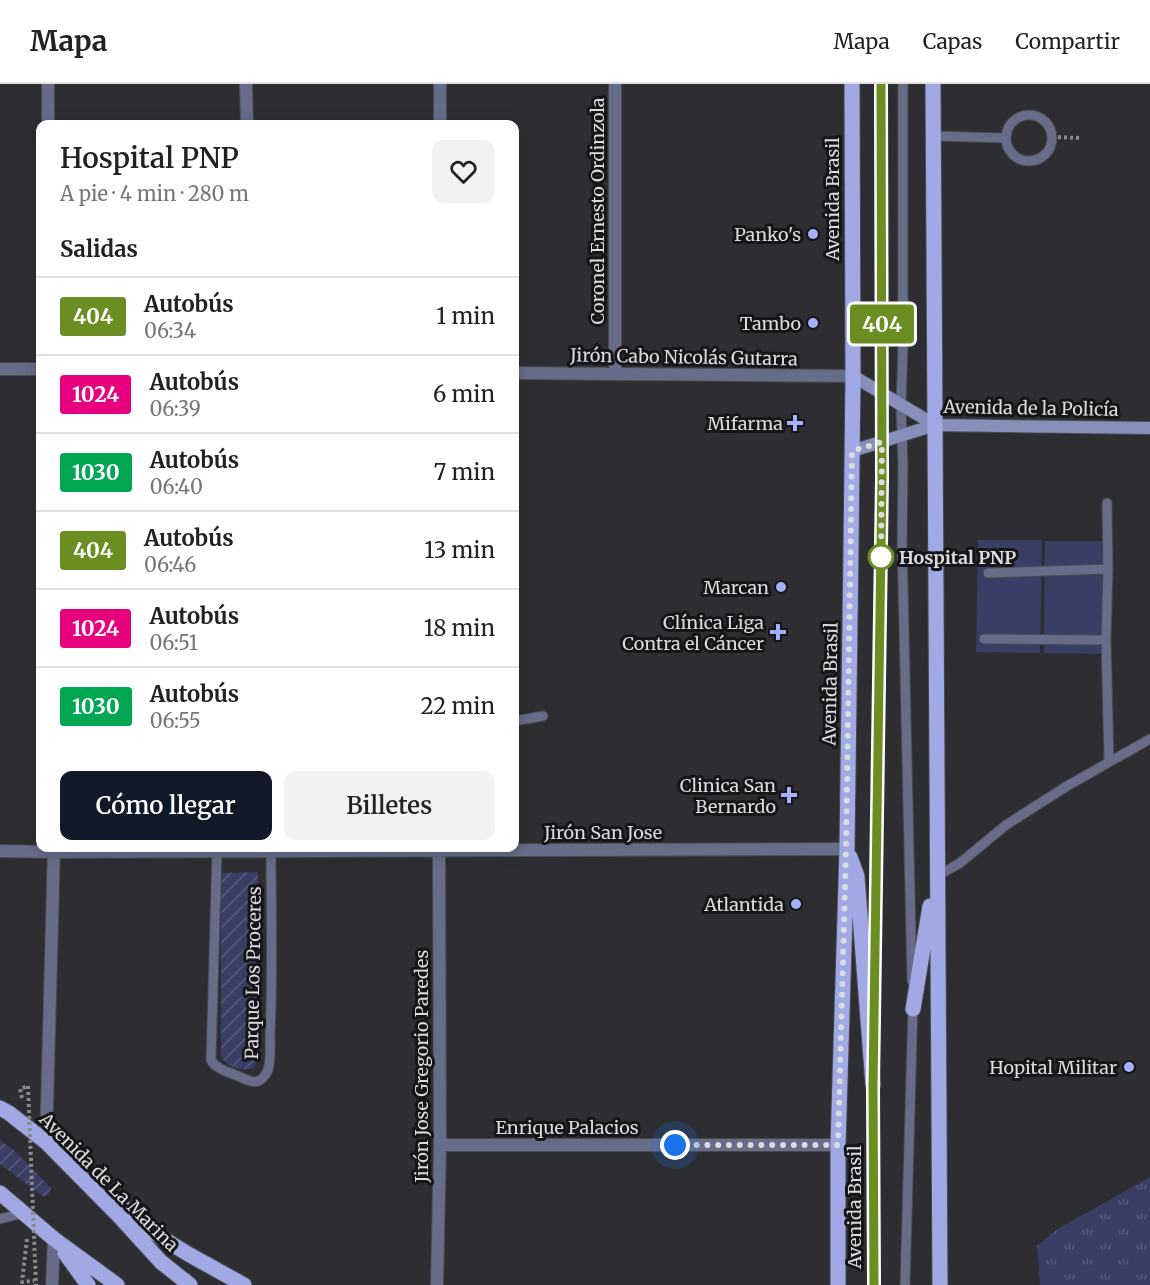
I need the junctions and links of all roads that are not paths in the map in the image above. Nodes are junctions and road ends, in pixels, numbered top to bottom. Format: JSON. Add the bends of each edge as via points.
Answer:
{"nodes":[{"id":1,"x":48,"y":84,"type":"edge"},
{"id":2,"x":246,"y":84,"type":"edge"},
{"id":3,"x":440,"y":84,"type":"edge"},
{"id":4,"x":615,"y":84,"type":"edge"},
{"id":5,"x":852,"y":84,"type":"edge"},
{"id":6,"x":881,"y":84,"type":"edge"},
{"id":7,"x":903,"y":84,"type":"edge"},
{"id":8,"x":933,"y":84,"type":"edge"},
{"id":9,"x":48,"y":120,"type":"edge"},
{"id":10,"x":247,"y":120,"type":"edge"},
{"id":11,"x":440,"y":120,"type":"edge"},
{"id":12,"x":933,"y":136,"type":"junction"},
{"id":13,"x":1006,"y":138,"type":"junction"},
{"id":14,"x":0,"y":369,"type":"edge"},
{"id":15,"x":36,"y":369,"type":"edge"},
{"id":16,"x":519,"y":373,"type":"edge"},
{"id":17,"x":615,"y":374,"type":"junction"},
{"id":18,"x":853,"y":376,"type":"junction"},
{"id":19,"x":881,"y":393,"type":"junction"},
{"id":20,"x":901,"y":405,"type":"junction"},
{"id":21,"x":935,"y":425,"type":"junction"},
{"id":22,"x":1150,"y":428,"type":"edge"},
{"id":23,"x":902,"y":435,"type":"junction"},
{"id":24,"x":882,"y":442,"type":"junction"},
{"id":25,"x":852,"y":451,"type":"junction"},
{"id":26,"x":1107,"y":503,"type":"dead end"},
{"id":27,"x":1108,"y":569,"type":"junction"},
{"id":28,"x":988,"y":573,"type":"dead end"},
{"id":29,"x":984,"y":639,"type":"dead end"},
{"id":30,"x":1106,"y":640,"type":"junction"},
{"id":31,"x":543,"y":716,"type":"dead end"},
{"id":32,"x":519,"y":720,"type":"edge"},
{"id":33,"x":1150,"y":739,"type":"edge"},
{"id":34,"x":1109,"y":762,"type":"junction"},
{"id":35,"x":519,"y":849,"type":"edge"},
{"id":36,"x":846,"y":849,"type":"junction"},
{"id":37,"x":36,"y":850,"type":"edge"},
{"id":38,"x":0,"y":851,"type":"edge"},
{"id":39,"x":54,"y":852,"type":"edge"},
{"id":40,"x":217,"y":852,"type":"edge"},
{"id":41,"x":271,"y":852,"type":"edge"},
{"id":42,"x":439,"y":852,"type":"edge"},
{"id":43,"x":937,"y":869,"type":"junction"},
{"id":44,"x":913,"y":1009,"type":"junction"},
{"id":45,"x":873,"y":1085,"type":"junction"},
{"id":46,"x":0,"y":1108,"type":"edge"},
{"id":47,"x":46,"y":1142,"type":"junction"},
{"id":48,"x":440,"y":1145,"type":"junction"},
{"id":49,"x":838,"y":1145,"type":"junction"},
{"id":50,"x":0,"y":1193,"type":"edge"},
{"id":51,"x":26,"y":1215,"type":"junction"},
{"id":52,"x":0,"y":1219,"type":"edge"},
{"id":53,"x":54,"y":1239,"type":"junction"},
{"id":54,"x":52,"y":1285,"type":"edge"},
{"id":55,"x":88,"y":1285,"type":"edge"},
{"id":56,"x":117,"y":1285,"type":"edge"},
{"id":57,"x":190,"y":1285,"type":"edge"},
{"id":58,"x":244,"y":1285,"type":"edge"},
{"id":59,"x":437,"y":1285,"type":"edge"},
{"id":60,"x":838,"y":1285,"type":"edge"},
{"id":61,"x":874,"y":1285,"type":"edge"},
{"id":62,"x":905,"y":1285,"type":"edge"},
{"id":63,"x":940,"y":1285,"type":"edge"}],
"edges":[{"from":1,"to":9,"type":"street"},
{"from":2,"to":10,"type":"street"},
{"from":3,"to":11,"type":"street"},
{"from":4,"to":17,"type":"street","name":"Coronel Ernesto Ordinzola"},
{"from":5,"to":18,"type":"main road","name":"Avenida Brasil"},
{"from":6,"to":19,"type":"lane","name":"Avenida Brasil"},
{"from":7,"to":20,"type":"lane"},
{"from":8,"to":12,"type":"main road"},
{"from":12,"to":13,"type":"lane"},
{"from":12,"to":21,"type":"main road"},
{"from":13,"to":13,"type":"lane","via":[[1011,152],[1031,161],[1045,154],[1052,137],[1044,121],[1031,115],[1011,124]]},
{"from":14,"to":15,"type":"street"},
{"from":16,"to":17,"type":"street","name":"Jirón Cabo Nicolás Gutarra"},
{"from":17,"to":18,"type":"street","name":"Jirón Cabo Nicolás Gutarra"},
{"from":18,"to":19,"type":"street","name":"Avenida de la Policía"},
{"from":18,"to":25,"type":"main road","name":"Avenida Brasil"},
{"from":19,"to":20,"type":"street","name":"Avenida de la Policía"},
{"from":19,"to":24,"type":"lane","name":"Avenida Brasil"},
{"from":20,"to":21,"type":"street","name":"Avenida de la Policía"},
{"from":20,"to":23,"type":"lane"},
{"from":21,"to":22,"type":"street","name":"Avenida de la Policía"},
{"from":21,"to":23,"type":"street"},
{"from":21,"to":43,"type":"main road"},
{"from":23,"to":24,"type":"street"},
{"from":23,"to":44,"type":"lane"},
{"from":24,"to":25,"type":"street"},
{"from":24,"to":45,"type":"lane","name":"Avenida Brasil"},
{"from":25,"to":36,"type":"main road","name":"Avenida Brasil"},
{"from":26,"to":27,"type":"lane"},
{"from":27,"to":28,"type":"lane"},
{"from":27,"to":30,"type":"lane"},
{"from":29,"to":30,"type":"lane"},
{"from":30,"to":34,"type":"lane"},
{"from":31,"to":32,"type":"lane"},
{"from":33,"to":34,"type":"lane"},
{"from":34,"to":43,"type":"lane","via":[[1006,825],[960,863]]},
{"from":35,"to":36,"type":"street","name":"Jirón San Jose"},
{"from":36,"to":45,"type":"main road","via":[[857,876]]},
{"from":36,"to":49,"type":"main road","name":"Avenida Brasil"},
{"from":37,"to":38,"type":"street","name":"Jirón San Jose"},
{"from":39,"to":47,"type":"street"},
{"from":40,"to":41,"type":"lane","name":"Parque Los Proceres","via":[[211,1060],[251,1083],[269,1069]]},
{"from":42,"to":48,"type":"street","name":"Jirón Jose Gregorio Paredes"},
{"from":43,"to":44,"type":"main road"},
{"from":43,"to":63,"type":"main road"},
{"from":44,"to":62,"type":"lane"},
{"from":45,"to":61,"type":"lane","name":"Avenida Brasil"},
{"from":46,"to":47,"type":"main road","name":"Avenida de La Marina"},
{"from":47,"to":57,"type":"main road","name":"Avenida de La Marina","via":[[161,1262]]},
{"from":47,"to":58,"type":"main road","via":[[151,1231]]},
{"from":48,"to":49,"type":"street","name":"Enrique Palacios"},
{"from":48,"to":59,"type":"street","name":"Jirón Jose Gregorio Paredes"},
{"from":49,"to":60,"type":"main road","name":"Avenida Brasil"},
{"from":50,"to":51,"type":"main road"},
{"from":51,"to":52,"type":"lane"},
{"from":51,"to":53,"type":"main road"},
{"from":53,"to":54,"type":"street"},
{"from":53,"to":55,"type":"main road"},
{"from":53,"to":56,"type":"main road"}]}
